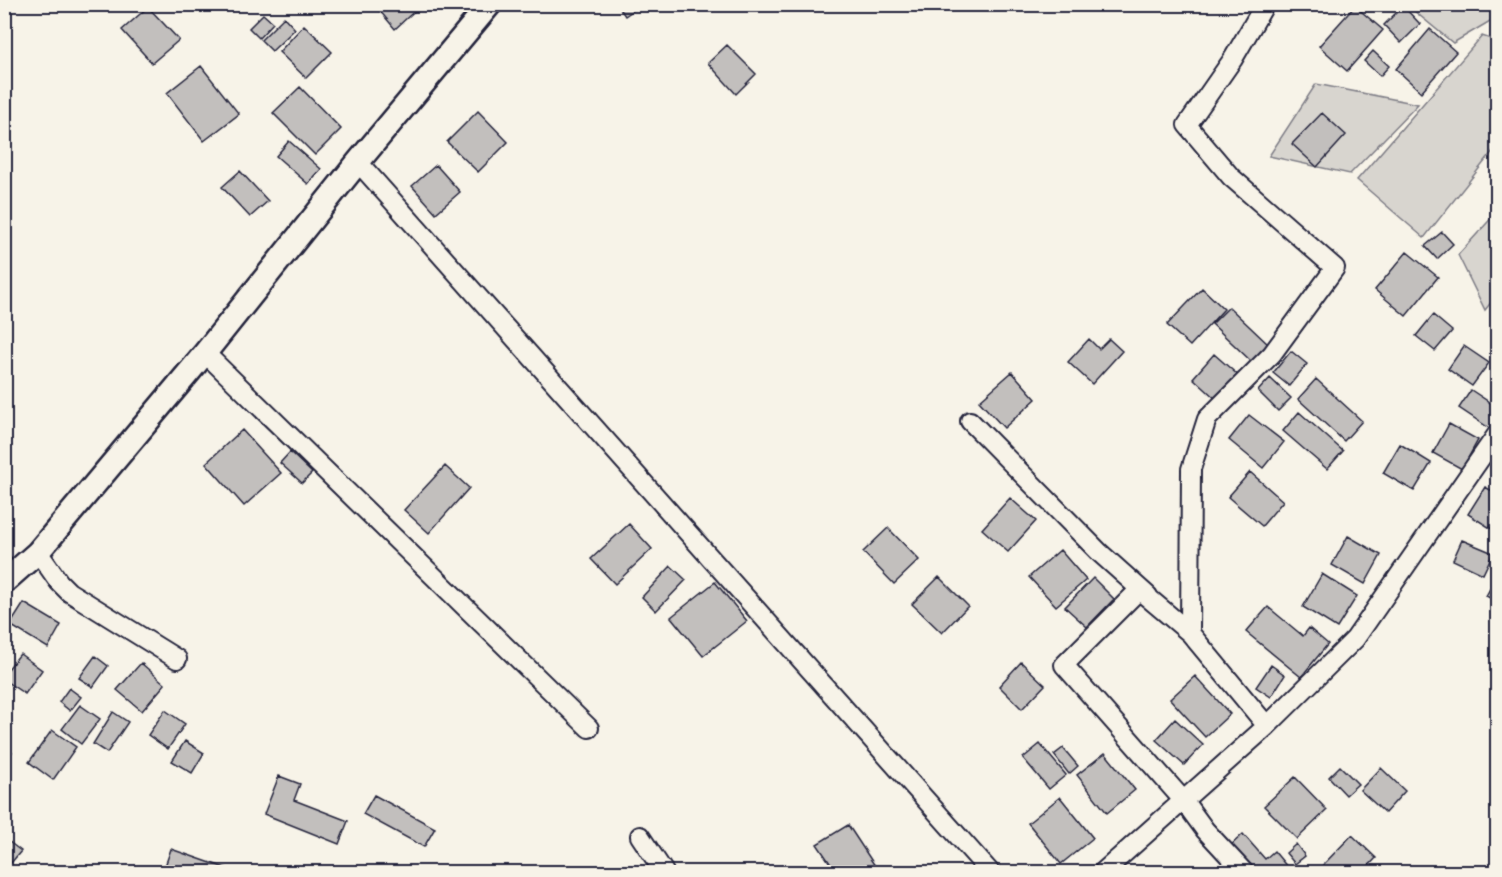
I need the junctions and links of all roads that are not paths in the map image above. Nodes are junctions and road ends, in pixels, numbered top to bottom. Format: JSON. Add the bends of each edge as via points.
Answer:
{"nodes":[{"id":1,"x":490,"y":4,"type":"edge"},
{"id":2,"x":1265,"y":4,"type":"edge"},
{"id":3,"x":358,"y":162,"type":"junction"},
{"id":4,"x":205,"y":353,"type":"junction"},
{"id":5,"x":970,"y":421,"type":"dead end"},
{"id":6,"x":1497,"y":433,"type":"edge"},
{"id":7,"x":38,"y":552,"type":"junction"},
{"id":8,"x":4,"y":582,"type":"edge"},
{"id":9,"x":1190,"y":633,"type":"junction"},
{"id":10,"x":177,"y":658,"type":"dead end"},
{"id":11,"x":1267,"y":726,"type":"junction"},
{"id":12,"x":589,"y":728,"type":"dead end"},
{"id":13,"x":1183,"y":800,"type":"junction"},
{"id":14,"x":640,"y":836,"type":"dead end"},
{"id":15,"x":664,"y":873,"type":"edge"},
{"id":16,"x":990,"y":873,"type":"edge"},
{"id":17,"x":1103,"y":873,"type":"edge"},
{"id":18,"x":1244,"y":873,"type":"edge"}],
"edges":[{"from":1,"to":3,"type":"street"},
{"from":2,"to":9,"type":"street","via":[[1187,125],[1231,177],[1335,268],[1272,354],[1207,419],[1191,469]]},
{"from":3,"to":4,"type":"street"},
{"from":3,"to":16,"type":"street"},
{"from":4,"to":7,"type":"street"},
{"from":4,"to":12,"type":"street"},
{"from":5,"to":9,"type":"street","via":[[1100,553]]},
{"from":6,"to":11,"type":"street","via":[[1355,639]]},
{"from":7,"to":8,"type":"street"},
{"from":7,"to":10,"type":"street","via":[[69,592]]},
{"from":9,"to":11,"type":"street"},
{"from":9,"to":13,"type":"street","via":[[1138,590],[1065,665]]},
{"from":11,"to":13,"type":"street"},
{"from":13,"to":17,"type":"street"},
{"from":13,"to":18,"type":"street"},
{"from":14,"to":15,"type":"street"}]}
